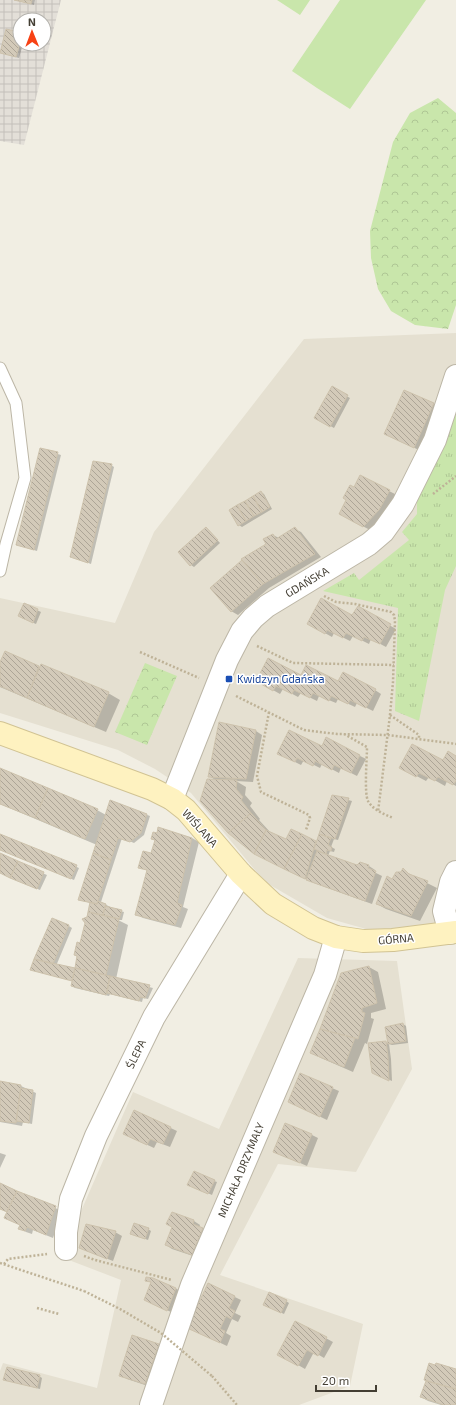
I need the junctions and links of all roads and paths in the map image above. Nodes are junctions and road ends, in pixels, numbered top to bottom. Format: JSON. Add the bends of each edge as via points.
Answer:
{"nodes":[{"id":1,"x":0,"y":368,"type":"edge"},
{"id":2,"x":456,"y":376,"type":"edge"},
{"id":3,"x":456,"y":476,"type":"edge"},
{"id":4,"x":429,"y":496,"type":"dead end"},
{"id":5,"x":0,"y":571,"type":"edge"},
{"id":6,"x":327,"y":598,"type":"dead end"},
{"id":7,"x":256,"y":645,"type":"dead end"},
{"id":8,"x":140,"y":652,"type":"dead end"},
{"id":9,"x":394,"y":665,"type":"junction"},
{"id":10,"x":216,"y":686,"type":"junction"},
{"id":11,"x":269,"y":712,"type":"junction"},
{"id":12,"x":390,"y":715,"type":"junction"},
{"id":13,"x":0,"y":733,"type":"edge"},
{"id":14,"x":344,"y":734,"type":"junction"},
{"id":15,"x":388,"y":735,"type":"junction"},
{"id":16,"x":419,"y":739,"type":"junction"},
{"id":17,"x":456,"y":744,"type":"edge"},
{"id":18,"x":172,"y":799,"type":"junction"},
{"id":19,"x":378,"y":812,"type":"junction"},
{"id":20,"x":393,"y":818,"type":"dead end"},
{"id":21,"x":306,"y":830,"type":"dead end"},
{"id":22,"x":456,"y":872,"type":"edge"},
{"id":23,"x":241,"y":874,"type":"junction"},
{"id":24,"x":453,"y":933,"type":"edge"},
{"id":25,"x":336,"y":937,"type":"junction"},
{"id":26,"x":66,"y":1249,"type":"junction"},
{"id":27,"x":0,"y":1263,"type":"edge"},
{"id":28,"x":4,"y":1264,"type":"junction"},
{"id":29,"x":192,"y":1285,"type":"junction"},
{"id":30,"x":36,"y":1308,"type":"dead end"},
{"id":31,"x":59,"y":1314,"type":"dead end"},
{"id":32,"x":151,"y":1405,"type":"edge"},
{"id":33,"x":236,"y":1405,"type":"edge"}],
"edges":[{"from":1,"to":5,"type":"lane","via":[[16,403],[25,478]]},
{"from":2,"to":10,"type":"street","name":"GDAŃSKA","via":[[435,440],[403,504],[383,532],[369,544],[267,606],[252,618],[242,631]]},
{"from":3,"to":4,"type":"path"},
{"from":6,"to":9,"type":"path","via":[[391,612],[395,621]]},
{"from":7,"to":9,"type":"path","via":[[294,663]]},
{"from":8,"to":10,"type":"path"},
{"from":9,"to":12,"type":"path"},
{"from":10,"to":11,"type":"path"},
{"from":10,"to":18,"type":"street","name":"GDAŃSKA"},
{"from":11,"to":14,"type":"path","via":[[304,730]]},
{"from":11,"to":21,"type":"path","via":[[258,776],[261,792],[310,815]]},
{"from":12,"to":15,"type":"path"},
{"from":12,"to":16,"type":"path","via":[[419,735]]},
{"from":13,"to":18,"type":"street","name":"WIŚLANA"},
{"from":14,"to":15,"type":"path"},
{"from":14,"to":19,"type":"path","via":[[367,747],[368,800]]},
{"from":15,"to":16,"type":"path"},
{"from":15,"to":19,"type":"path"},
{"from":16,"to":17,"type":"path"},
{"from":18,"to":23,"type":"street","name":"WIŚLANA","via":[[186,810]]},
{"from":19,"to":20,"type":"path"},
{"from":22,"to":24,"type":"street","via":[[444,911]]},
{"from":23,"to":25,"type":"street","name":"WIŚLANA","via":[[273,904],[313,928]]},
{"from":23,"to":26,"type":"street","name":"ŚLEPA","via":[[154,1017],[96,1136],[71,1199]]},
{"from":24,"to":25,"type":"street","name":"GÓRNA","via":[[393,940],[363,941]]},
{"from":25,"to":29,"type":"street","name":"MICHAŁA DRZYMAŁY","via":[[325,975]]},
{"from":26,"to":28,"type":"path","via":[[8,1259]]},
{"from":26,"to":29,"type":"path","via":[[95,1260]]},
{"from":27,"to":28,"type":"path"},
{"from":28,"to":33,"type":"path","bridge":true,"via":[[84,1291],[161,1333],[212,1376]]},
{"from":29,"to":32,"type":"street","name":"MICHAŁA DRZYMAŁY"},
{"from":30,"to":31,"type":"path"}]}
